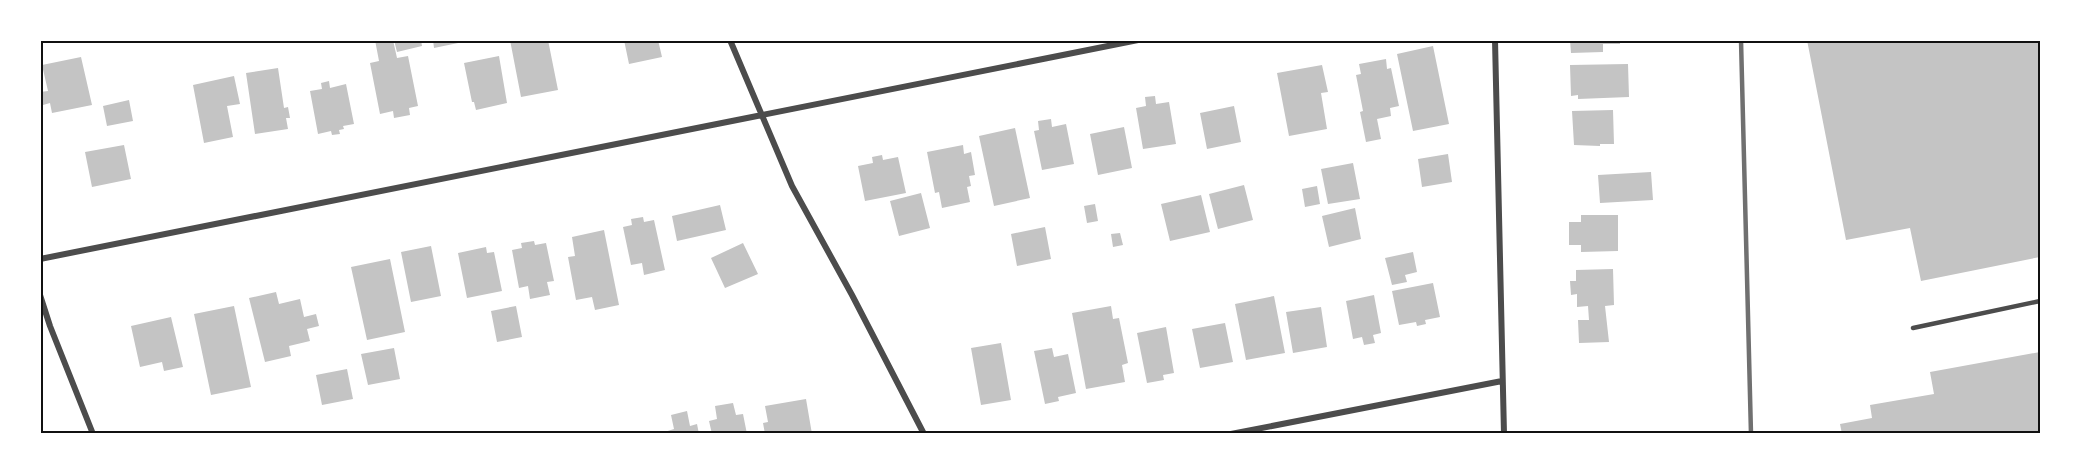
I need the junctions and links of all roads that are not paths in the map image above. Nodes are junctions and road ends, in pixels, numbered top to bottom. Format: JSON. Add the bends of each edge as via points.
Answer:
{"nodes":[{"id":1,"x":730,"y":40,"type":"edge"},
{"id":2,"x":1138,"y":40,"type":"edge"},
{"id":3,"x":1496,"y":40,"type":"edge"},
{"id":4,"x":761,"y":116,"type":"junction"},
{"id":5,"x":40,"y":259,"type":"edge"},
{"id":6,"x":40,"y":295,"type":"edge"},
{"id":7,"x":2040,"y":301,"type":"edge"},
{"id":8,"x":1913,"y":328,"type":"dead end"},
{"id":9,"x":1502,"y":381,"type":"junction"},
{"id":10,"x":93,"y":434,"type":"edge"},
{"id":11,"x":924,"y":434,"type":"edge"},
{"id":12,"x":1231,"y":434,"type":"edge"},
{"id":13,"x":1504,"y":434,"type":"edge"}],
"edges":[{"from":1,"to":4,"type":"street"},
{"from":2,"to":4,"type":"street"},
{"from":3,"to":9,"type":"street"},
{"from":4,"to":5,"type":"street"},
{"from":4,"to":11,"type":"street","via":[[792,186]]},
{"from":6,"to":10,"type":"street"},
{"from":7,"to":8,"type":"lane"},
{"from":9,"to":12,"type":"street"},
{"from":9,"to":13,"type":"street"}]}
